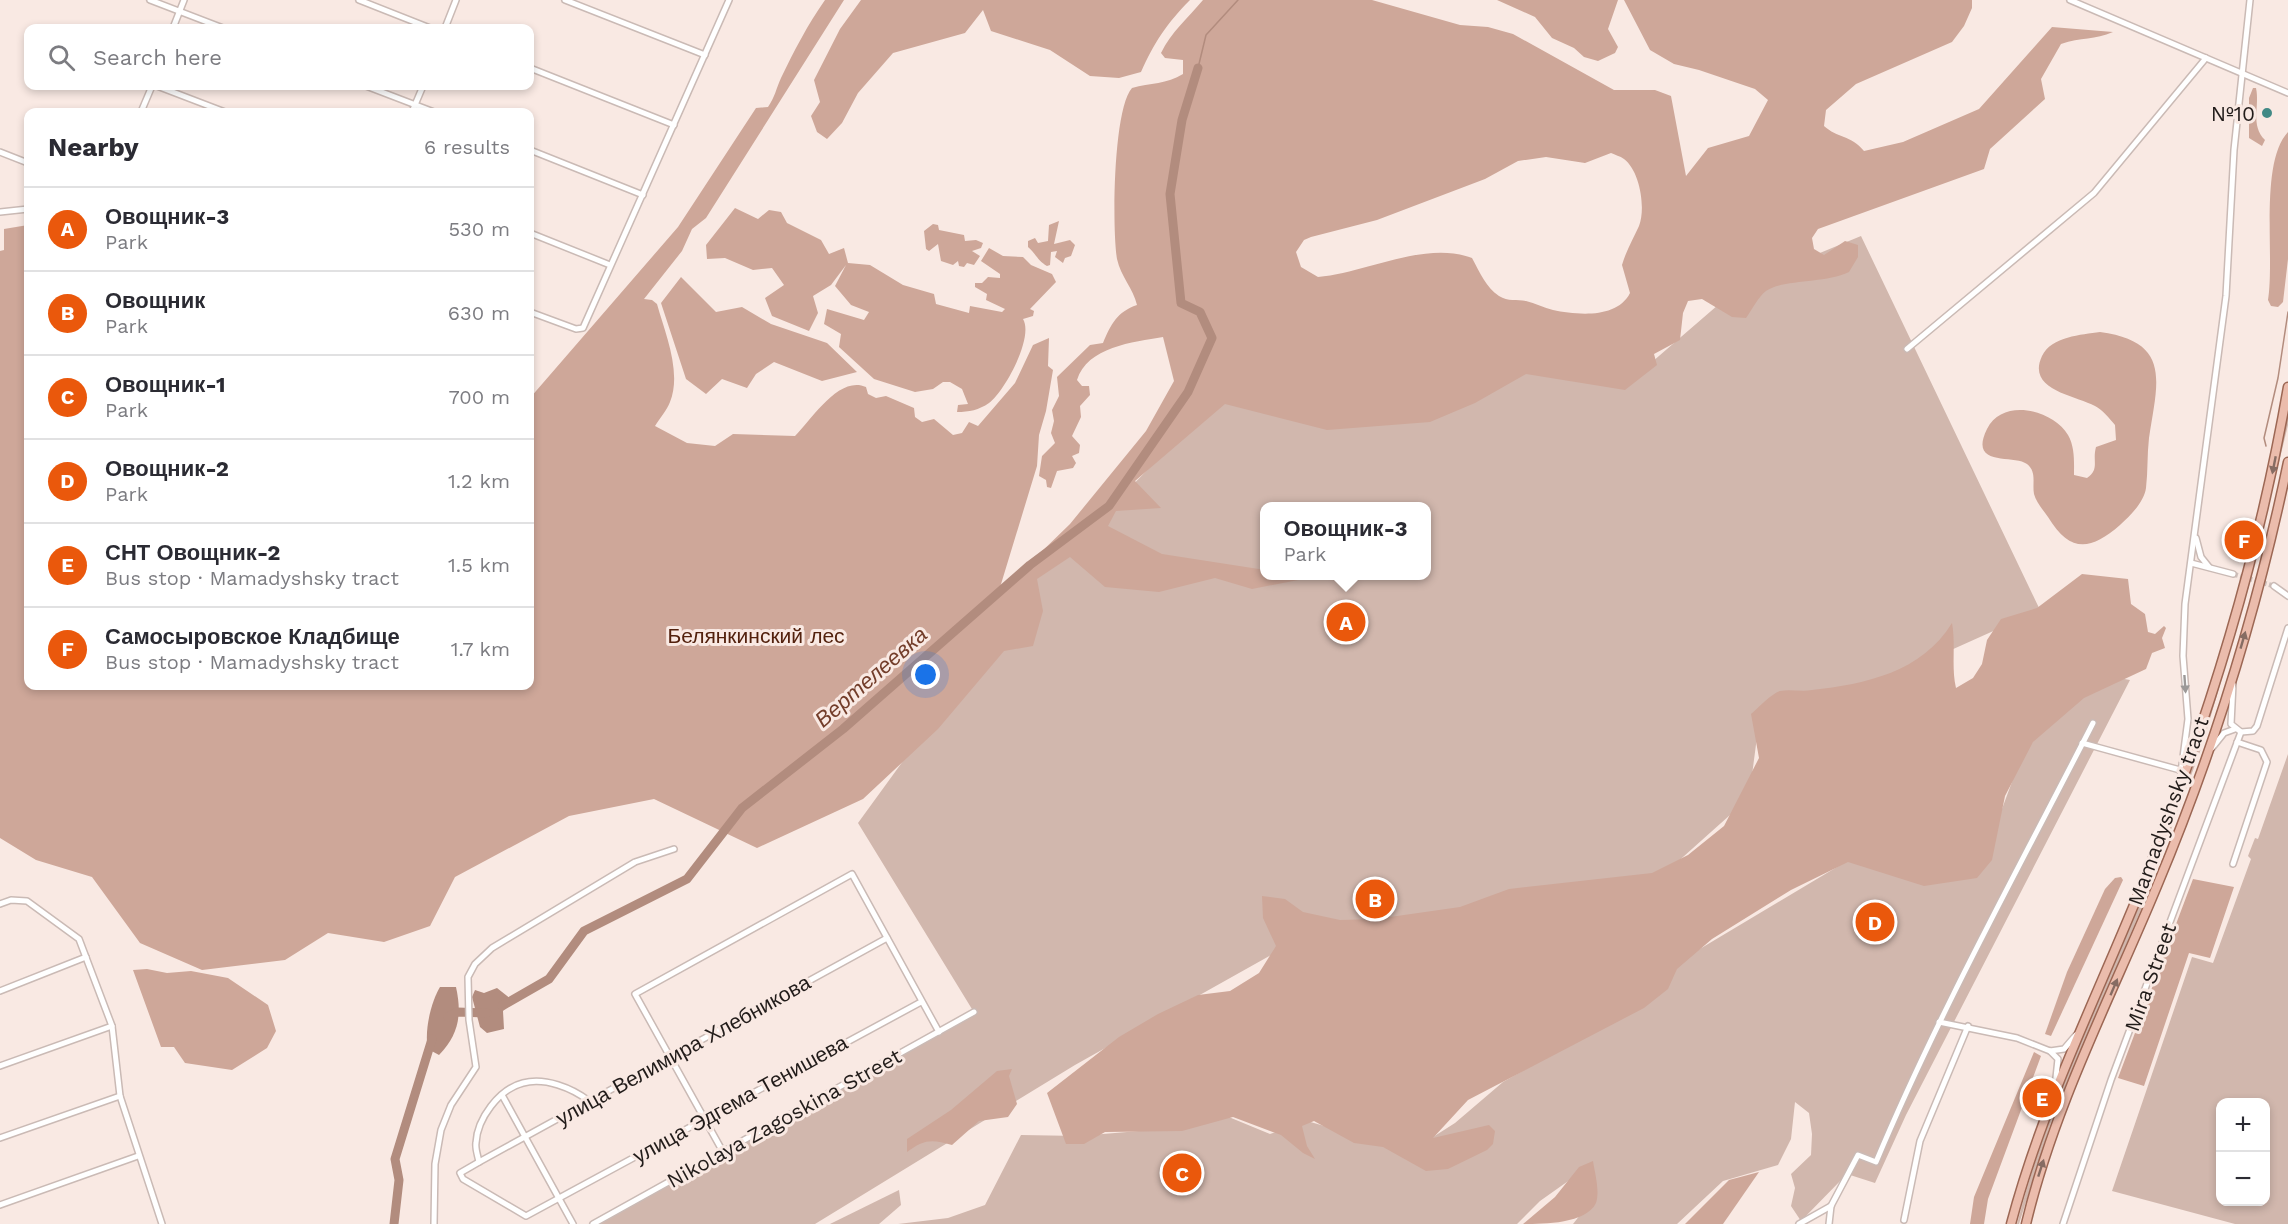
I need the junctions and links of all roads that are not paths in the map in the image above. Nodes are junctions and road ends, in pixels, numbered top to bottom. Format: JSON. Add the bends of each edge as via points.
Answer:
{"nodes":[{"id":1,"x":150,"y":0,"type":"edge"},
{"id":2,"x":184,"y":0,"type":"edge"},
{"id":3,"x":359,"y":0,"type":"edge"},
{"id":4,"x":456,"y":0,"type":"edge"},
{"id":5,"x":565,"y":0,"type":"edge"},
{"id":6,"x":729,"y":0,"type":"edge"},
{"id":7,"x":2070,"y":0,"type":"edge"},
{"id":8,"x":2250,"y":0,"type":"edge"},
{"id":9,"x":180,"y":12,"type":"junction"},
{"id":10,"x":175,"y":24,"type":"edge"},
{"id":11,"x":212,"y":24,"type":"edge"},
{"id":12,"x":420,"y":24,"type":"edge"},
{"id":13,"x":447,"y":24,"type":"edge"},
{"id":14,"x":705,"y":55,"type":"junction"},
{"id":15,"x":2206,"y":58,"type":"junction"},
{"id":16,"x":534,"y":70,"type":"edge"},
{"id":17,"x":2240,"y":73,"type":"junction"},
{"id":18,"x":150,"y":90,"type":"edge"},
{"id":19,"x":167,"y":90,"type":"edge"},
{"id":20,"x":376,"y":90,"type":"edge"},
{"id":21,"x":421,"y":90,"type":"edge"},
{"id":22,"x":2288,"y":93,"type":"edge"},
{"id":23,"x":415,"y":105,"type":"junction"},
{"id":24,"x":143,"y":108,"type":"edge"},
{"id":25,"x":215,"y":108,"type":"edge"},
{"id":26,"x":414,"y":108,"type":"edge"},
{"id":27,"x":423,"y":108,"type":"edge"},
{"id":28,"x":674,"y":124,"type":"junction"},
{"id":29,"x":0,"y":152,"type":"edge"},
{"id":30,"x":534,"y":152,"type":"edge"},
{"id":31,"x":24,"y":161,"type":"edge"},
{"id":32,"x":643,"y":195,"type":"junction"},
{"id":33,"x":24,"y":209,"type":"edge"},
{"id":34,"x":0,"y":212,"type":"edge"},
{"id":35,"x":534,"y":235,"type":"edge"},
{"id":36,"x":610,"y":265,"type":"junction"},
{"id":37,"x":534,"y":313,"type":"edge"},
{"id":38,"x":1907,"y":349,"type":"dead end"},
{"id":39,"x":2288,"y":387,"type":"edge"},
{"id":40,"x":2288,"y":462,"type":"edge"},
{"id":41,"x":2195,"y":531,"type":"junction"},
{"id":42,"x":2190,"y":563,"type":"junction"},
{"id":43,"x":2210,"y":568,"type":"junction"},
{"id":44,"x":2233,"y":574,"type":"tunnel mouth"},
{"id":45,"x":2274,"y":586,"type":"tunnel mouth"},
{"id":46,"x":2288,"y":596,"type":"edge"},
{"id":47,"x":2288,"y":628,"type":"edge"},
{"id":48,"x":2232,"y":676,"type":"junction"},
{"id":49,"x":2093,"y":723,"type":"dead end"},
{"id":50,"x":2238,"y":730,"type":"junction"},
{"id":51,"x":2237,"y":742,"type":"junction"},
{"id":52,"x":2082,"y":743,"type":"junction"},
{"id":53,"x":2206,"y":756,"type":"junction"},
{"id":54,"x":2180,"y":770,"type":"junction"},
{"id":55,"x":2180,"y":788,"type":"junction"},
{"id":56,"x":674,"y":849,"type":"dead end"},
{"id":57,"x":2233,"y":864,"type":"dead end"},
{"id":58,"x":0,"y":904,"type":"edge"},
{"id":59,"x":886,"y":938,"type":"junction"},
{"id":60,"x":86,"y":957,"type":"junction"},
{"id":61,"x":0,"y":991,"type":"edge"},
{"id":62,"x":921,"y":1002,"type":"junction"},
{"id":63,"x":974,"y":1012,"type":"dead end"},
{"id":64,"x":1939,"y":1022,"type":"junction"},
{"id":65,"x":112,"y":1026,"type":"junction"},
{"id":66,"x":1968,"y":1026,"type":"junction"},
{"id":67,"x":939,"y":1032,"type":"junction"},
{"id":68,"x":2079,"y":1032,"type":"junction"},
{"id":69,"x":2050,"y":1051,"type":"junction"},
{"id":70,"x":670,"y":1057,"type":"junction"},
{"id":71,"x":0,"y":1066,"type":"edge"},
{"id":72,"x":2056,"y":1089,"type":"junction"},
{"id":73,"x":502,"y":1095,"type":"junction"},
{"id":74,"x":120,"y":1096,"type":"junction"},
{"id":75,"x":589,"y":1101,"type":"junction"},
{"id":76,"x":704,"y":1119,"type":"junction"},
{"id":77,"x":525,"y":1136,"type":"junction"},
{"id":78,"x":0,"y":1138,"type":"edge"},
{"id":79,"x":723,"y":1152,"type":"junction"},
{"id":80,"x":138,"y":1156,"type":"junction"},
{"id":81,"x":479,"y":1162,"type":"junction"},
{"id":82,"x":560,"y":1197,"type":"junction"},
{"id":83,"x":0,"y":1205,"type":"edge"},
{"id":84,"x":1831,"y":1206,"type":"junction"},
{"id":85,"x":1904,"y":1220,"type":"dead end"},
{"id":86,"x":162,"y":1224,"type":"edge"},
{"id":87,"x":434,"y":1224,"type":"edge"},
{"id":88,"x":573,"y":1224,"type":"edge"},
{"id":89,"x":593,"y":1224,"type":"edge"},
{"id":90,"x":1799,"y":1224,"type":"edge"},
{"id":91,"x":1829,"y":1224,"type":"edge"},
{"id":92,"x":2011,"y":1224,"type":"edge"},
{"id":93,"x":2026,"y":1224,"type":"edge"},
{"id":94,"x":2063,"y":1224,"type":"edge"}],
"edges":[{"from":1,"to":9,"type":"street"},
{"from":2,"to":9,"type":"street"},
{"from":3,"to":12,"type":"street"},
{"from":4,"to":13,"type":"street"},
{"from":5,"to":14,"type":"street"},
{"from":6,"to":14,"type":"street"},
{"from":7,"to":15,"type":"street"},
{"from":8,"to":17,"type":"street"},
{"from":9,"to":10,"type":"street"},
{"from":9,"to":11,"type":"street"},
{"from":14,"to":28,"type":"street"},
{"from":15,"to":17,"type":"street"},
{"from":15,"to":38,"type":"street","via":[[2094,193]]},
{"from":16,"to":28,"type":"street"},
{"from":17,"to":22,"type":"street"},
{"from":17,"to":41,"type":"street","via":[[2226,296]]},
{"from":18,"to":24,"type":"street"},
{"from":19,"to":25,"type":"street"},
{"from":20,"to":23,"type":"street"},
{"from":21,"to":23,"type":"street"},
{"from":23,"to":26,"type":"street"},
{"from":23,"to":27,"type":"street"},
{"from":28,"to":32,"type":"street"},
{"from":29,"to":31,"type":"street"},
{"from":30,"to":32,"type":"street"},
{"from":32,"to":36,"type":"street"},
{"from":33,"to":34,"type":"street"},
{"from":35,"to":36,"type":"street"},
{"from":36,"to":37,"type":"street","via":[[583,328]]},
{"from":39,"to":55,"type":"main road","name":"Mamadyshsky tract","one_way":true,"via":[[2248,574]]},
{"from":48,"to":40,"type":"main road","name":"Mamadyshsky tract","one_way":true,"via":[[2262,578]]},
{"from":41,"to":42,"type":"street"},
{"from":41,"to":43,"type":"street","via":[[2200,557]]},
{"from":42,"to":43,"type":"street"},
{"from":42,"to":54,"type":"street","one_way":true,"via":[[2183,628],[2188,719]]},
{"from":43,"to":44,"type":"street"},
{"from":45,"to":46,"type":"street"},
{"from":47,"to":50,"type":"street","via":[[2257,726],[2248,732]]},
{"from":48,"to":50,"type":"street","via":[[2234,695],[2229,717]]},
{"from":48,"to":53,"type":"main road","name":"Mamadyshsky tract"},
{"from":49,"to":52,"type":"street"},
{"from":50,"to":51,"type":"street","name":"Mira Street"},
{"from":50,"to":53,"type":"street","via":[[2224,733]]},
{"from":51,"to":57,"type":"street","via":[[2261,750],[2267,762]]},
{"from":51,"to":94,"type":"street","name":"Mira Street","via":[[2111,1080]]},
{"from":52,"to":54,"type":"street"},
{"from":52,"to":64,"type":"street"},
{"from":93,"to":53,"type":"main road","name":"Mamadyshsky tract","one_way":true,"via":[[2048,1147],[2158,884]]},
{"from":54,"to":55,"type":"street"},
{"from":55,"to":68,"type":"main road","name":"Mamadyshsky tract"},
{"from":56,"to":87,"type":"street","via":[[635,862],[492,948],[474,964],[468,977],[468,991],[476,1067],[451,1105],[441,1130],[435,1164]]},
{"from":58,"to":60,"type":"street","via":[[27,901],[79,939]]},
{"from":59,"to":62,"type":"street"},
{"from":59,"to":70,"type":"street","name":"улица Велимира Хлебникова"},
{"from":59,"to":70,"type":"street","via":[[852,874],[635,994]]},
{"from":60,"to":61,"type":"street"},
{"from":60,"to":65,"type":"street"},
{"from":62,"to":67,"type":"street"},
{"from":62,"to":76,"type":"street","name":"улица Эдгема Тенишева"},
{"from":63,"to":67,"type":"street","name":"Nikolaya Zagoskina Street"},
{"from":64,"to":66,"type":"street"},
{"from":64,"to":84,"type":"street","via":[[1876,1162],[1858,1155]]},
{"from":65,"to":71,"type":"street"},
{"from":65,"to":74,"type":"street"},
{"from":66,"to":69,"type":"street"},
{"from":66,"to":85,"type":"street","via":[[1920,1141]]},
{"from":67,"to":79,"type":"street","name":"Nikolaya Zagoskina Street"},
{"from":68,"to":69,"type":"street","via":[[2064,1049]]},
{"from":68,"to":72,"type":"main road","name":"Mamadyshsky tract"},
{"from":69,"to":72,"type":"street","via":[[2058,1059]]},
{"from":70,"to":75,"type":"street","name":"улица Велимира Хлебникова"},
{"from":70,"to":76,"type":"street"},
{"from":72,"to":92,"type":"main road","name":"Mamadyshsky tract"},
{"from":73,"to":75,"type":"street","via":[[524,1083],[553,1083],[576,1091]]},
{"from":73,"to":77,"type":"street"},
{"from":73,"to":81,"type":"street","via":[[480,1124],[475,1145]]},
{"from":74,"to":78,"type":"street"},
{"from":74,"to":80,"type":"street"},
{"from":75,"to":77,"type":"street","name":"улица Велимира Хлебникова"},
{"from":76,"to":79,"type":"street"},
{"from":76,"to":82,"type":"street","name":"улица Эдгема Тенишева"},
{"from":77,"to":81,"type":"street","name":"улица Велимира Хлебникова"},
{"from":77,"to":82,"type":"street"},
{"from":79,"to":89,"type":"street","name":"Nikolaya Zagoskina Street"},
{"from":80,"to":83,"type":"street"},
{"from":80,"to":86,"type":"street"},
{"from":81,"to":82,"type":"street","name":"улица Эдгема Тенишева","via":[[460,1173],[463,1179],[526,1216]]},
{"from":82,"to":88,"type":"street"},
{"from":84,"to":90,"type":"street"},
{"from":84,"to":91,"type":"street"}]}
